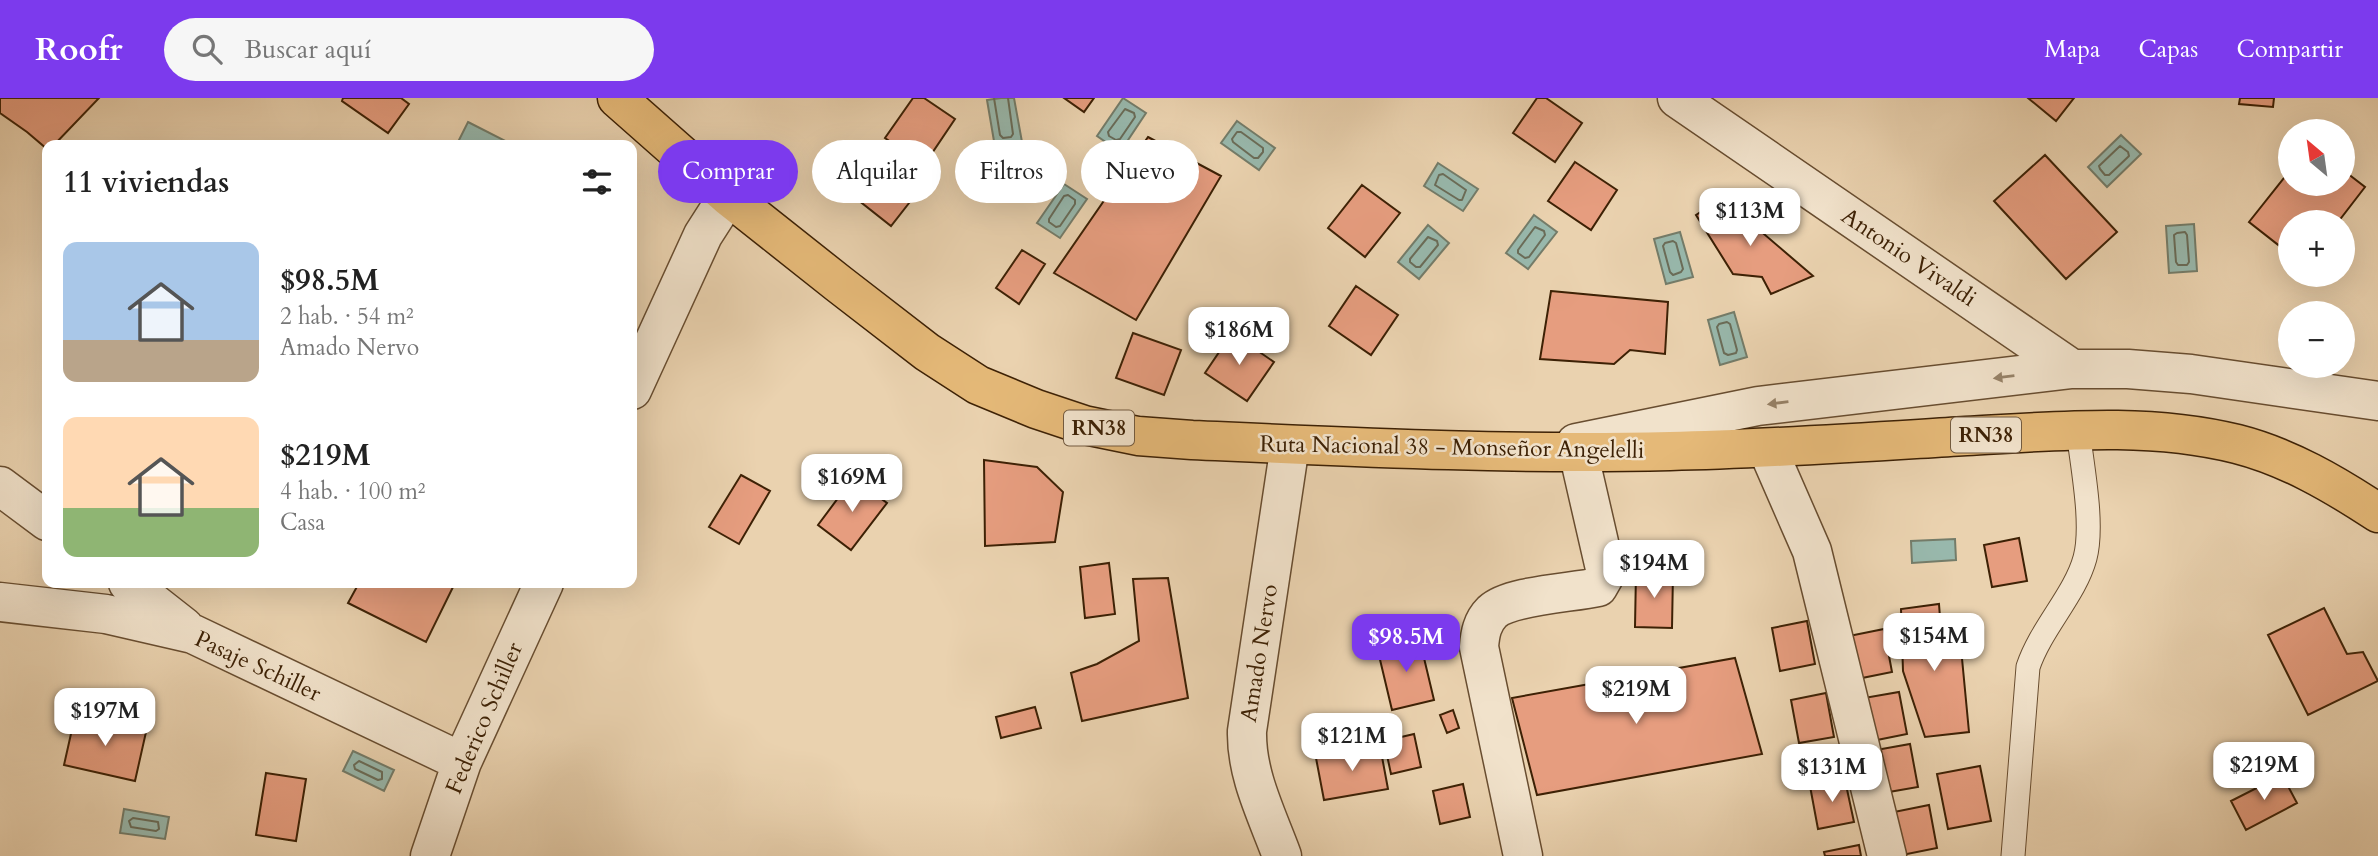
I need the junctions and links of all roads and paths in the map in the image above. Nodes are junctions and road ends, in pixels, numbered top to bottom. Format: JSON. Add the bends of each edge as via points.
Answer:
{"nodes":[{"id":1,"x":617,"y":98,"type":"edge"},
{"id":2,"x":1677,"y":98,"type":"edge"},
{"id":3,"x":665,"y":140,"type":"edge"},
{"id":4,"x":724,"y":203,"type":"edge"},
{"id":5,"x":737,"y":203,"type":"edge"},
{"id":6,"x":2072,"y":369,"type":"junction"},
{"id":7,"x":637,"y":379,"type":"edge"},
{"id":8,"x":2378,"y":401,"type":"edge"},
{"id":9,"x":2078,"y":430,"type":"junction"},
{"id":10,"x":1290,"y":445,"type":"junction"},
{"id":11,"x":1767,"y":448,"type":"junction"},
{"id":12,"x":1559,"y":451,"type":"junction"},
{"id":13,"x":0,"y":486,"type":"edge"},
{"id":14,"x":2378,"y":513,"type":"edge"},
{"id":15,"x":42,"y":516,"type":"edge"},
{"id":16,"x":134,"y":588,"type":"edge"},
{"id":17,"x":542,"y":588,"type":"edge"},
{"id":18,"x":0,"y":602,"type":"edge"},
{"id":19,"x":193,"y":634,"type":"junction"},
{"id":20,"x":461,"y":762,"type":"junction"},
{"id":21,"x":430,"y":856,"type":"edge"},
{"id":22,"x":1282,"y":856,"type":"edge"},
{"id":23,"x":1523,"y":856,"type":"edge"},
{"id":24,"x":1886,"y":856,"type":"edge"},
{"id":25,"x":2012,"y":856,"type":"edge"}],
"edges":[{"from":1,"to":3,"type":"main road","name":"Ruta Nacional 38 - Monseñor Angelelli","number":"RN38"},
{"from":2,"to":6,"type":"street","name":"Antonio Vivaldi"},
{"from":4,"to":7,"type":"street","via":[[703,235]]},
{"from":5,"to":10,"type":"main road","name":"Ruta Nacional 38 - Monseñor Angelelli","number":"RN38","via":[[880,317],[978,385],[1036,410],[1138,436]]},
{"from":6,"to":8,"type":"street","via":[[2191,374]]},
{"from":6,"to":12,"type":"street","one_way":true,"via":[[1758,406]]},
{"from":9,"to":11,"type":"main road","name":"Ruta Nacional 38 - Monseñor Angelelli","number":"RN38"},
{"from":9,"to":14,"type":"main road","name":"Ruta Nacional 38 - Monseñor Angelelli","number":"RN38","via":[[2159,432],[2238,444],[2312,472]]},
{"from":9,"to":25,"type":"lane","via":[[2088,529],[2085,557],[2028,667]]},
{"from":10,"to":12,"type":"main road","name":"Ruta Nacional 38 - Monseñor Angelelli","number":"RN38"},
{"from":10,"to":22,"type":"street","name":"Amado Nervo","via":[[1246,752]]},
{"from":11,"to":12,"type":"main road","name":"Ruta Nacional 38 - Monseñor Angelelli","number":"RN38"},
{"from":11,"to":24,"type":"street","via":[[1812,551]]},
{"from":12,"to":23,"type":"street","via":[[1606,573],[1598,587],[1511,601],[1493,612],[1481,629],[1479,647]]},
{"from":13,"to":15,"type":"street"},
{"from":16,"to":19,"type":"street"},
{"from":17,"to":20,"type":"street","name":"Federico Schiller"},
{"from":18,"to":19,"type":"street","name":"Pasaje Schiller","via":[[106,614]]},
{"from":19,"to":20,"type":"street","name":"Pasaje Schiller"},
{"from":20,"to":21,"type":"street","name":"Federico Schiller"}]}
